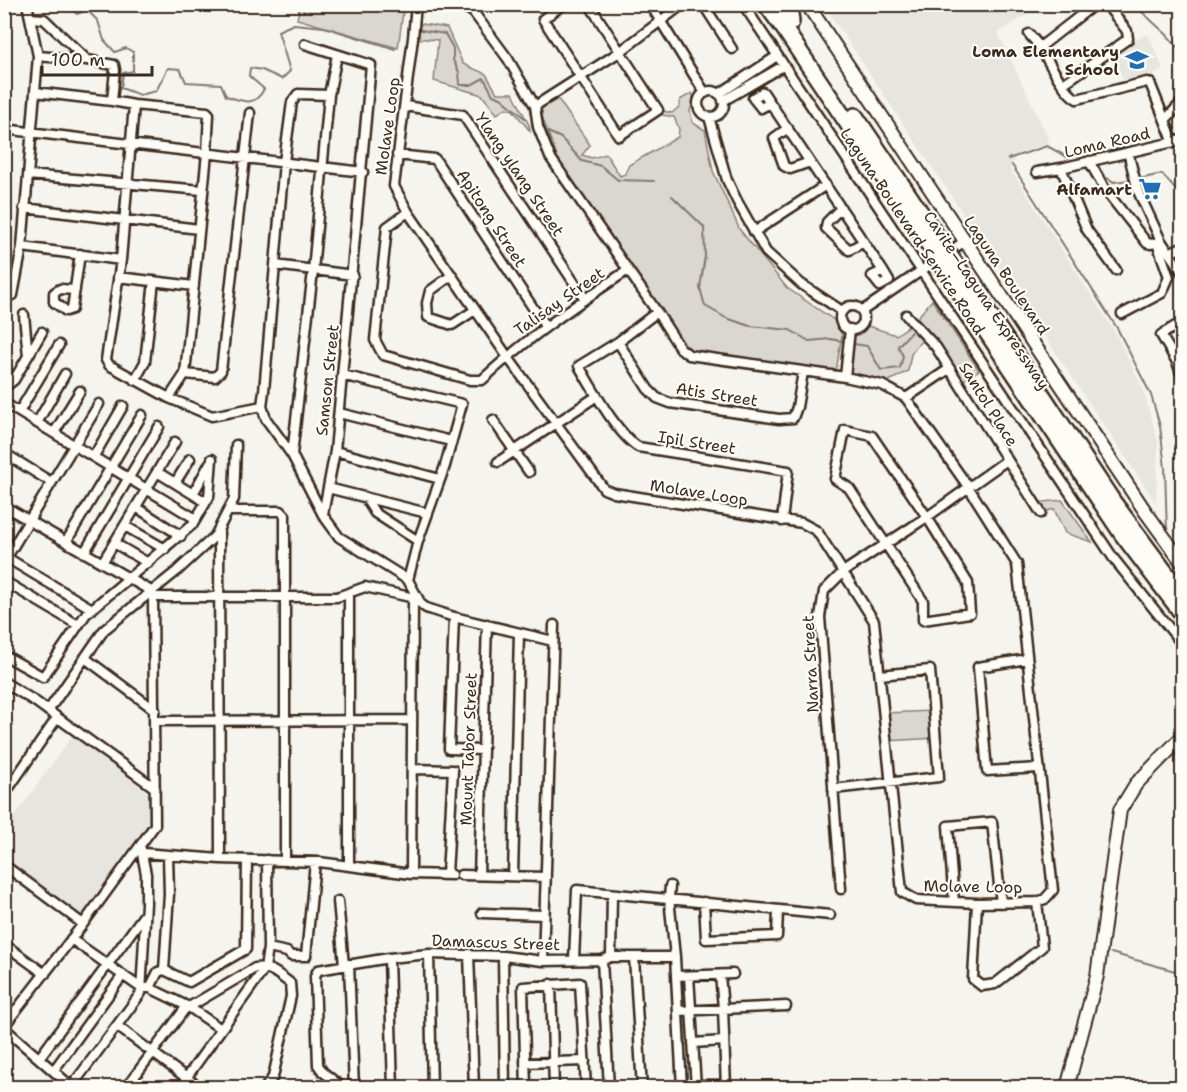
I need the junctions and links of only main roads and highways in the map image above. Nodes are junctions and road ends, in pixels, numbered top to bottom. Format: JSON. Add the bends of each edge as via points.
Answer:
{"nodes":[{"id":1,"x":765,"y":4,"type":"edge"},
{"id":2,"x":779,"y":4,"type":"edge"},
{"id":3,"x":789,"y":4,"type":"edge"},
{"id":4,"x":807,"y":4,"type":"edge"},
{"id":5,"x":791,"y":22,"type":"junction"},
{"id":6,"x":933,"y":240,"type":"junction"},
{"id":7,"x":955,"y":274,"type":"junction"},
{"id":8,"x":1182,"y":562,"type":"edge"},
{"id":9,"x":1182,"y":595,"type":"edge"},
{"id":10,"x":1182,"y":613,"type":"edge"},
{"id":11,"x":1182,"y":737,"type":"edge"},
{"id":12,"x":1067,"y":1088,"type":"edge"}],
"edges":[{"from":1,"to":6,"type":"highway","name":"Cavite–Laguna Expressway"},
{"from":2,"to":5,"type":"highway","name":"Cavite–Laguna Expressway"},
{"from":3,"to":5,"type":"highway"},
{"from":4,"to":8,"type":"main road","name":"Laguna Boulevard","via":[[1144,511]]},
{"from":5,"to":6,"type":"highway","name":"Cavite–Laguna Expressway"},
{"from":6,"to":7,"type":"highway","name":"Cavite–Laguna Expressway","bridge":true},
{"from":7,"to":9,"type":"highway","name":"Cavite–Laguna Expressway"},
{"from":7,"to":10,"type":"highway","name":"Cavite–Laguna Expressway","via":[[1123,535]]},
{"from":11,"to":12,"type":"main road","via":[[1136,784],[1120,810],[1098,968]]}]}
